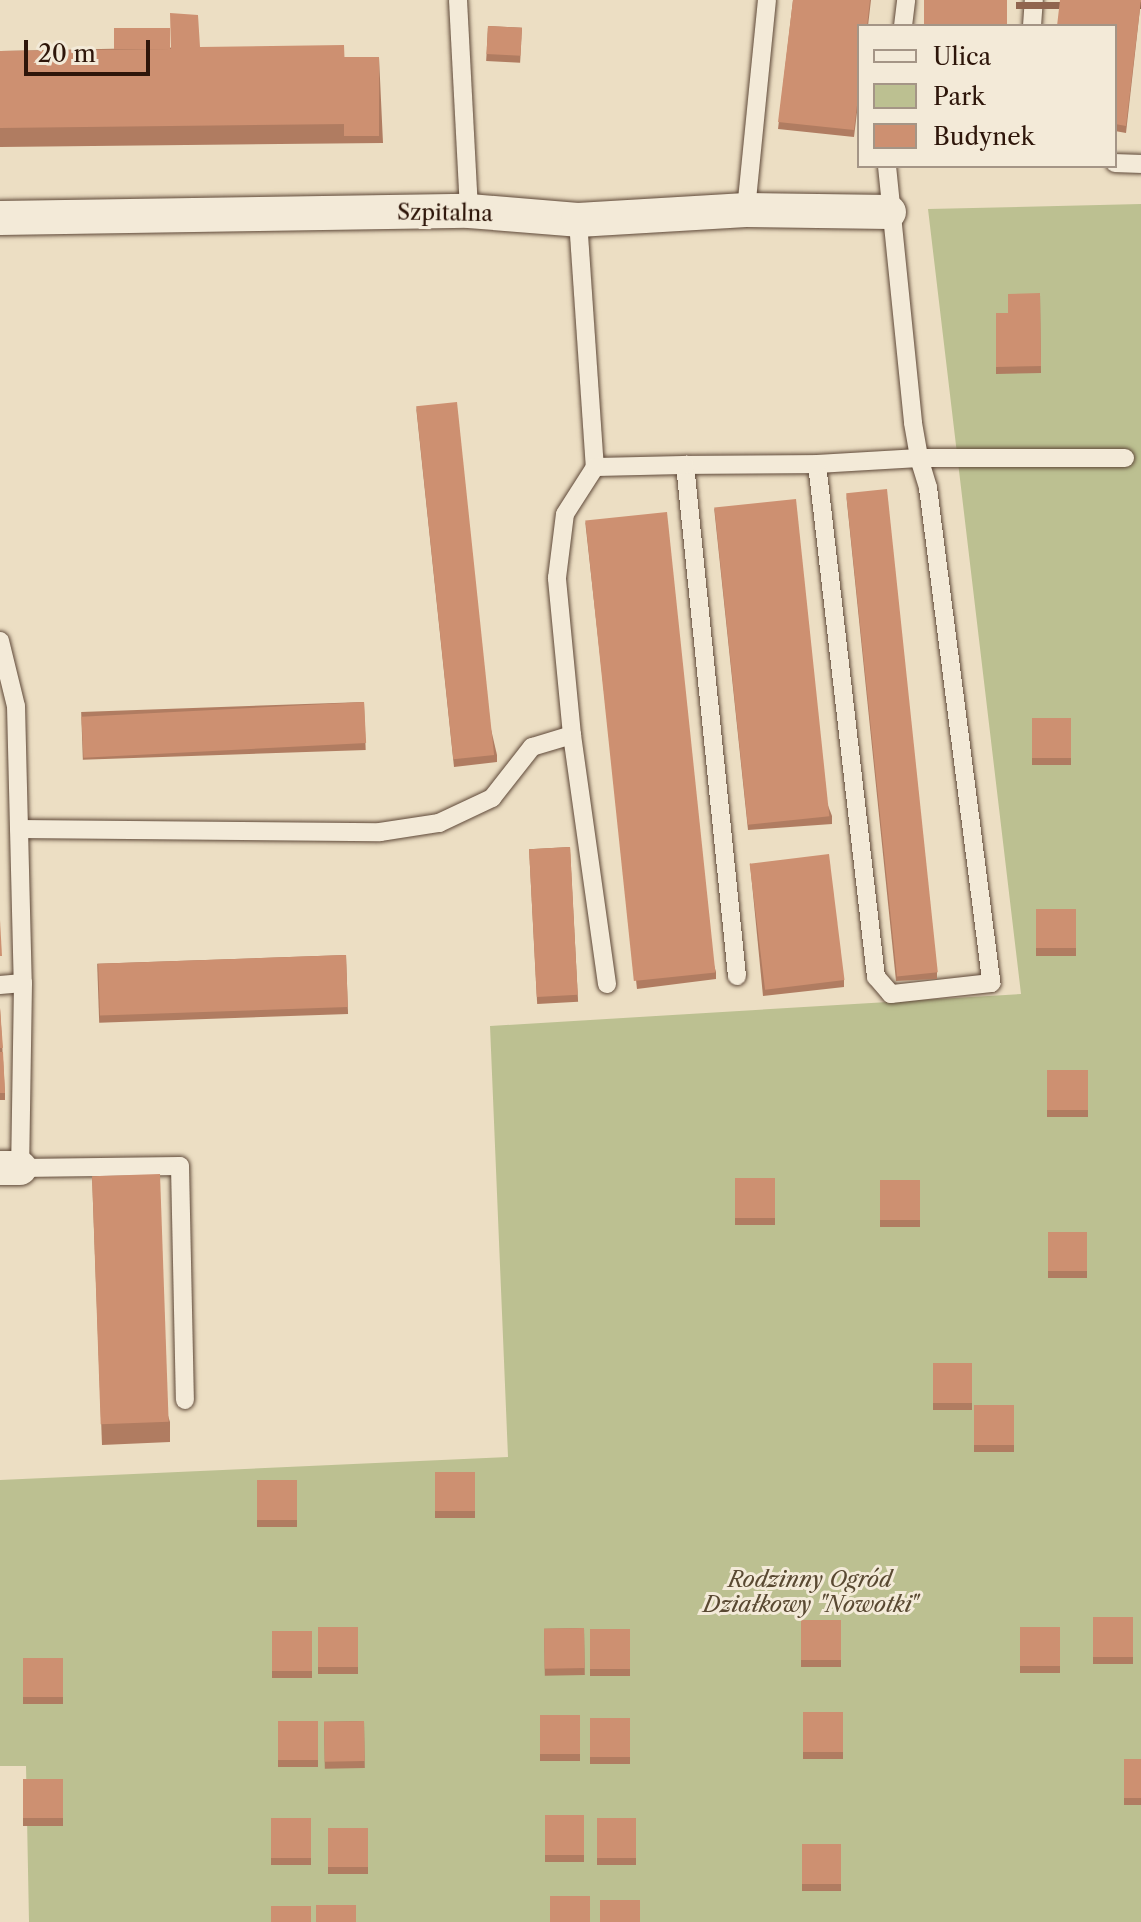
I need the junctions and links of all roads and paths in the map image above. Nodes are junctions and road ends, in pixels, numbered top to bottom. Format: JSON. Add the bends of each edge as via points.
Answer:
{"nodes":[{"id":1,"x":458,"y":0,"type":"edge"},
{"id":2,"x":767,"y":0,"type":"edge"},
{"id":3,"x":906,"y":0,"type":"edge"},
{"id":4,"x":1034,"y":0,"type":"edge"},
{"id":5,"x":903,"y":24,"type":"edge"},
{"id":6,"x":1032,"y":24,"type":"edge"},
{"id":7,"x":1117,"y":163,"type":"edge"},
{"id":8,"x":1141,"y":164,"type":"edge"},
{"id":9,"x":887,"y":168,"type":"edge"},
{"id":10,"x":746,"y":210,"type":"junction"},
{"id":11,"x":469,"y":211,"type":"junction"},
{"id":12,"x":889,"y":212,"type":"junction"},
{"id":13,"x":0,"y":218,"type":"edge"},
{"id":14,"x":578,"y":220,"type":"junction"},
{"id":15,"x":919,"y":458,"type":"junction"},
{"id":16,"x":1125,"y":458,"type":"dead end"},
{"id":17,"x":817,"y":464,"type":"junction"},
{"id":18,"x":685,"y":465,"type":"junction"},
{"id":19,"x":595,"y":467,"type":"junction"},
{"id":20,"x":0,"y":641,"type":"edge"},
{"id":21,"x":572,"y":735,"type":"junction"},
{"id":22,"x":19,"y":829,"type":"junction"},
{"id":23,"x":20,"y":853,"type":"junction"},
{"id":24,"x":0,"y":854,"type":"edge"},
{"id":25,"x":737,"y":976,"type":"dead end"},
{"id":26,"x":23,"y":983,"type":"junction"},
{"id":27,"x":607,"y":984,"type":"dead end"},
{"id":28,"x":0,"y":985,"type":"edge"},
{"id":29,"x":10,"y":1168,"type":"edge"},
{"id":30,"x":185,"y":1400,"type":"dead end"}],
"edges":[{"from":1,"to":11,"type":"lane"},
{"from":2,"to":10,"type":"lane"},
{"from":3,"to":5,"type":"lane"},
{"from":4,"to":6,"type":"lane"},
{"from":7,"to":8,"type":"lane"},
{"from":9,"to":12,"type":"lane"},
{"from":10,"to":12,"type":"street","name":"Szpitalna"},
{"from":10,"to":14,"type":"street","name":"Szpitalna"},
{"from":11,"to":13,"type":"street","name":"Szpitalna"},
{"from":11,"to":14,"type":"street","name":"Szpitalna"},
{"from":12,"to":15,"type":"lane"},
{"from":14,"to":19,"type":"lane"},
{"from":15,"to":16,"type":"lane"},
{"from":15,"to":17,"type":"lane"},
{"from":15,"to":17,"type":"lane","via":[[928,488],[991,983],[891,994],[876,977]]},
{"from":17,"to":18,"type":"lane"},
{"from":18,"to":19,"type":"lane"},
{"from":18,"to":25,"type":"lane"},
{"from":19,"to":21,"type":"lane","via":[[565,514],[557,578]]},
{"from":20,"to":22,"type":"lane","via":[[16,706]]},
{"from":21,"to":22,"type":"lane","via":[[532,747],[492,798],[439,823],[380,832]]},
{"from":21,"to":27,"type":"lane"},
{"from":22,"to":23,"type":"lane"},
{"from":23,"to":24,"type":"lane"},
{"from":23,"to":26,"type":"lane"},
{"from":26,"to":28,"type":"lane"},
{"from":26,"to":29,"type":"lane"},
{"from":29,"to":30,"type":"lane","via":[[180,1166]]}]}
